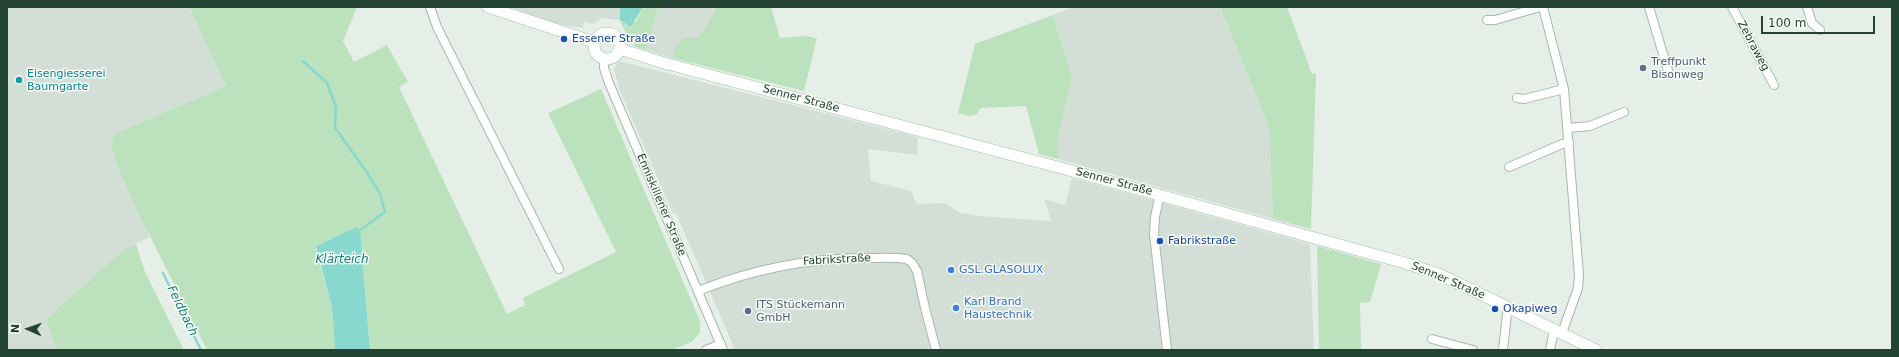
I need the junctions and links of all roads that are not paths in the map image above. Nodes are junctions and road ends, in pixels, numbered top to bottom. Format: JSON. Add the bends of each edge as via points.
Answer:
{"nodes":[{"id":1,"x":430,"y":7,"type":"edge"},
{"id":2,"x":488,"y":7,"type":"edge"},
{"id":3,"x":1540,"y":7,"type":"edge"},
{"id":4,"x":1543,"y":7,"type":"edge"},
{"id":5,"x":1649,"y":7,"type":"edge"},
{"id":6,"x":1732,"y":7,"type":"edge"},
{"id":7,"x":1807,"y":7,"type":"edge"},
{"id":8,"x":1487,"y":20,"type":"dead end"},
{"id":9,"x":1820,"y":30,"type":"dead end"},
{"id":10,"x":594,"y":42,"type":"junction"},
{"id":11,"x":620,"y":49,"type":"junction"},
{"id":12,"x":604,"y":59,"type":"junction"},
{"id":13,"x":1669,"y":74,"type":"dead end"},
{"id":14,"x":1774,"y":85,"type":"dead end"},
{"id":15,"x":1564,"y":89,"type":"junction"},
{"id":16,"x":1517,"y":98,"type":"dead end"},
{"id":17,"x":1624,"y":112,"type":"dead end"},
{"id":18,"x":1568,"y":128,"type":"junction"},
{"id":19,"x":1569,"y":143,"type":"junction"},
{"id":20,"x":1509,"y":167,"type":"dead end"},
{"id":21,"x":1160,"y":194,"type":"junction"},
{"id":22,"x":559,"y":268,"type":"dead end"},
{"id":23,"x":698,"y":291,"type":"junction"},
{"id":24,"x":1510,"y":308,"type":"junction"},
{"id":25,"x":1558,"y":332,"type":"junction"},
{"id":26,"x":1432,"y":339,"type":"dead end"},
{"id":27,"x":722,"y":347,"type":"edge"},
{"id":28,"x":706,"y":350,"type":"edge"},
{"id":29,"x":936,"y":350,"type":"edge"},
{"id":30,"x":1167,"y":350,"type":"edge"},
{"id":31,"x":1473,"y":350,"type":"edge"},
{"id":32,"x":1503,"y":350,"type":"edge"},
{"id":33,"x":1550,"y":350,"type":"edge"},
{"id":34,"x":1596,"y":350,"type":"edge"}],
"edges":[{"from":1,"to":22,"type":"street","via":[[437,27]]},
{"from":2,"to":10,"type":"street"},
{"from":3,"to":8,"type":"street"},
{"from":4,"to":15,"type":"street"},
{"from":5,"to":13,"type":"street"},
{"from":6,"to":14,"type":"street","name":"Zebraweg"},
{"from":7,"to":9,"type":"street","via":[[1812,22]]},
{"from":10,"to":11,"type":"street","via":[[598,35],[609,32],[618,38]]},
{"from":10,"to":12,"type":"street","via":[[596,53]]},
{"from":11,"to":12,"type":"street","via":[[614,57]]},
{"from":11,"to":21,"type":"street","name":"Senner Straße","via":[[664,63]]},
{"from":12,"to":23,"type":"street","name":"Enniskillener Straße","via":[[609,83]]},
{"from":15,"to":16,"type":"street","via":[[1524,99]]},
{"from":15,"to":18,"type":"street"},
{"from":17,"to":18,"type":"street","via":[[1590,126]]},
{"from":18,"to":19,"type":"street"},
{"from":19,"to":20,"type":"street"},
{"from":19,"to":25,"type":"street","via":[[1579,282]]},
{"from":21,"to":24,"type":"street","name":"Senner Straße","via":[[1425,269]]},
{"from":21,"to":30,"type":"street","via":[[1154,234]]},
{"from":23,"to":27,"type":"street","name":"Enniskillener Straße"},
{"from":23,"to":29,"type":"street","name":"Fabrikstraße","via":[[725,280],[782,265],[844,258],[907,259],[917,271]]},
{"from":24,"to":25,"type":"street","name":"Senner Straße"},
{"from":24,"to":32,"type":"street"},
{"from":25,"to":33,"type":"street"},
{"from":25,"to":34,"type":"street","name":"Senner Straße"},
{"from":26,"to":31,"type":"street"},
{"from":27,"to":28,"type":"street"}]}
